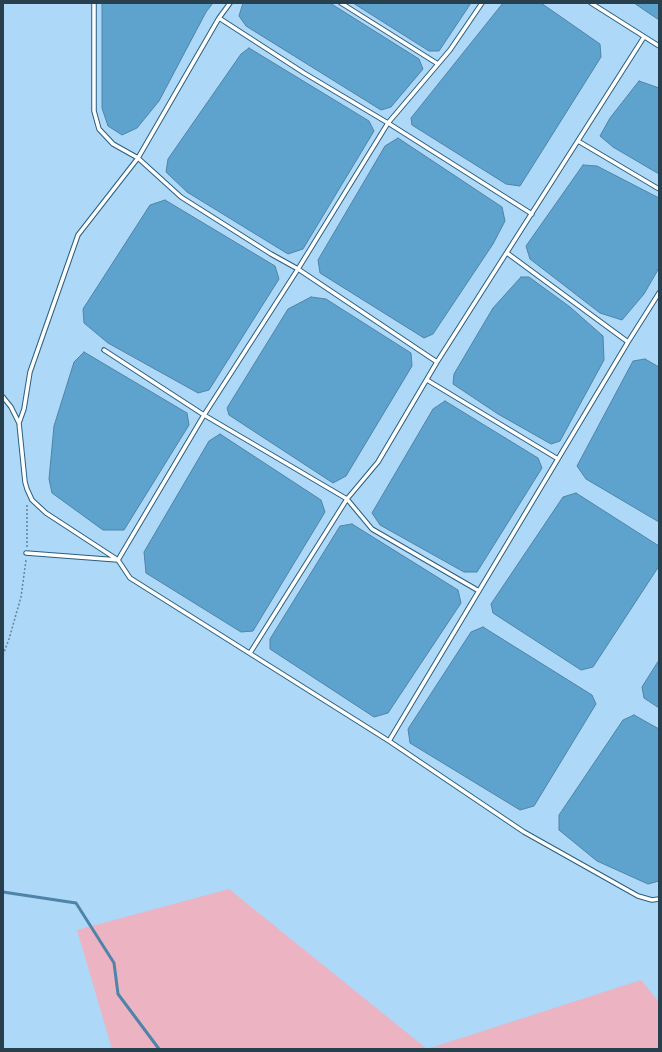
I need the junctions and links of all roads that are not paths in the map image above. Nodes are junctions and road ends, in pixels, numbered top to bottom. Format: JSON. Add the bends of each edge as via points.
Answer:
{"nodes":[{"id":1,"x":94,"y":3,"type":"edge"},
{"id":2,"x":230,"y":3,"type":"edge"},
{"id":3,"x":341,"y":3,"type":"edge"},
{"id":4,"x":482,"y":3,"type":"edge"},
{"id":5,"x":591,"y":3,"type":"edge"},
{"id":6,"x":219,"y":18,"type":"junction"},
{"id":7,"x":644,"y":37,"type":"junction"},
{"id":8,"x":659,"y":46,"type":"edge"},
{"id":9,"x":438,"y":64,"type":"junction"},
{"id":10,"x":388,"y":123,"type":"junction"},
{"id":11,"x":578,"y":142,"type":"junction"},
{"id":12,"x":138,"y":158,"type":"junction"},
{"id":13,"x":659,"y":189,"type":"edge"},
{"id":14,"x":532,"y":214,"type":"junction"},
{"id":15,"x":507,"y":253,"type":"junction"},
{"id":16,"x":298,"y":268,"type":"junction"},
{"id":17,"x":659,"y":293,"type":"edge"},
{"id":18,"x":628,"y":342,"type":"junction"},
{"id":19,"x":104,"y":350,"type":"dead end"},
{"id":20,"x":438,"y":362,"type":"junction"},
{"id":21,"x":427,"y":380,"type":"junction"},
{"id":22,"x":3,"y":397,"type":"edge"},
{"id":23,"x":204,"y":415,"type":"junction"},
{"id":24,"x":19,"y":423,"type":"junction"},
{"id":25,"x":558,"y":459,"type":"junction"},
{"id":26,"x":347,"y":499,"type":"junction"},
{"id":27,"x":26,"y":553,"type":"road end"},
{"id":28,"x":118,"y":560,"type":"junction"},
{"id":29,"x":479,"y":590,"type":"junction"},
{"id":30,"x":250,"y":653,"type":"junction"},
{"id":31,"x":389,"y":741,"type":"junction"},
{"id":32,"x":659,"y":899,"type":"edge"}],
"edges":[{"from":1,"to":12,"type":"lane","via":[[94,111],[99,129],[113,144]]},
{"from":2,"to":6,"type":"lane"},
{"from":3,"to":9,"type":"lane"},
{"from":4,"to":9,"type":"lane"},
{"from":5,"to":7,"type":"lane"},
{"from":6,"to":10,"type":"lane"},
{"from":6,"to":12,"type":"lane"},
{"from":7,"to":8,"type":"lane"},
{"from":7,"to":11,"type":"lane"},
{"from":9,"to":10,"type":"lane"},
{"from":10,"to":14,"type":"lane"},
{"from":10,"to":16,"type":"lane"},
{"from":11,"to":13,"type":"lane"},
{"from":11,"to":14,"type":"lane"},
{"from":12,"to":16,"type":"lane","via":[[181,197],[271,254]]},
{"from":12,"to":24,"type":"lane","via":[[78,236],[30,372]]},
{"from":14,"to":15,"type":"lane"},
{"from":15,"to":18,"type":"lane"},
{"from":15,"to":20,"type":"lane"},
{"from":16,"to":20,"type":"lane"},
{"from":16,"to":23,"type":"lane"},
{"from":17,"to":18,"type":"lane"},
{"from":18,"to":25,"type":"lane"},
{"from":19,"to":23,"type":"lane"},
{"from":20,"to":21,"type":"lane"},
{"from":21,"to":25,"type":"lane"},
{"from":21,"to":26,"type":"lane","via":[[378,462]]},
{"from":22,"to":24,"type":"lane"},
{"from":23,"to":26,"type":"lane"},
{"from":23,"to":28,"type":"lane"},
{"from":24,"to":28,"type":"lane","via":[[26,489],[32,500],[46,513]]},
{"from":25,"to":29,"type":"lane"},
{"from":26,"to":29,"type":"lane","via":[[372,529]]},
{"from":26,"to":30,"type":"lane"},
{"from":27,"to":28,"type":"lane"},
{"from":28,"to":30,"type":"lane","via":[[130,578]]},
{"from":29,"to":31,"type":"lane"},
{"from":30,"to":31,"type":"lane"},
{"from":31,"to":32,"type":"lane","via":[[524,832],[638,896]]}]}
